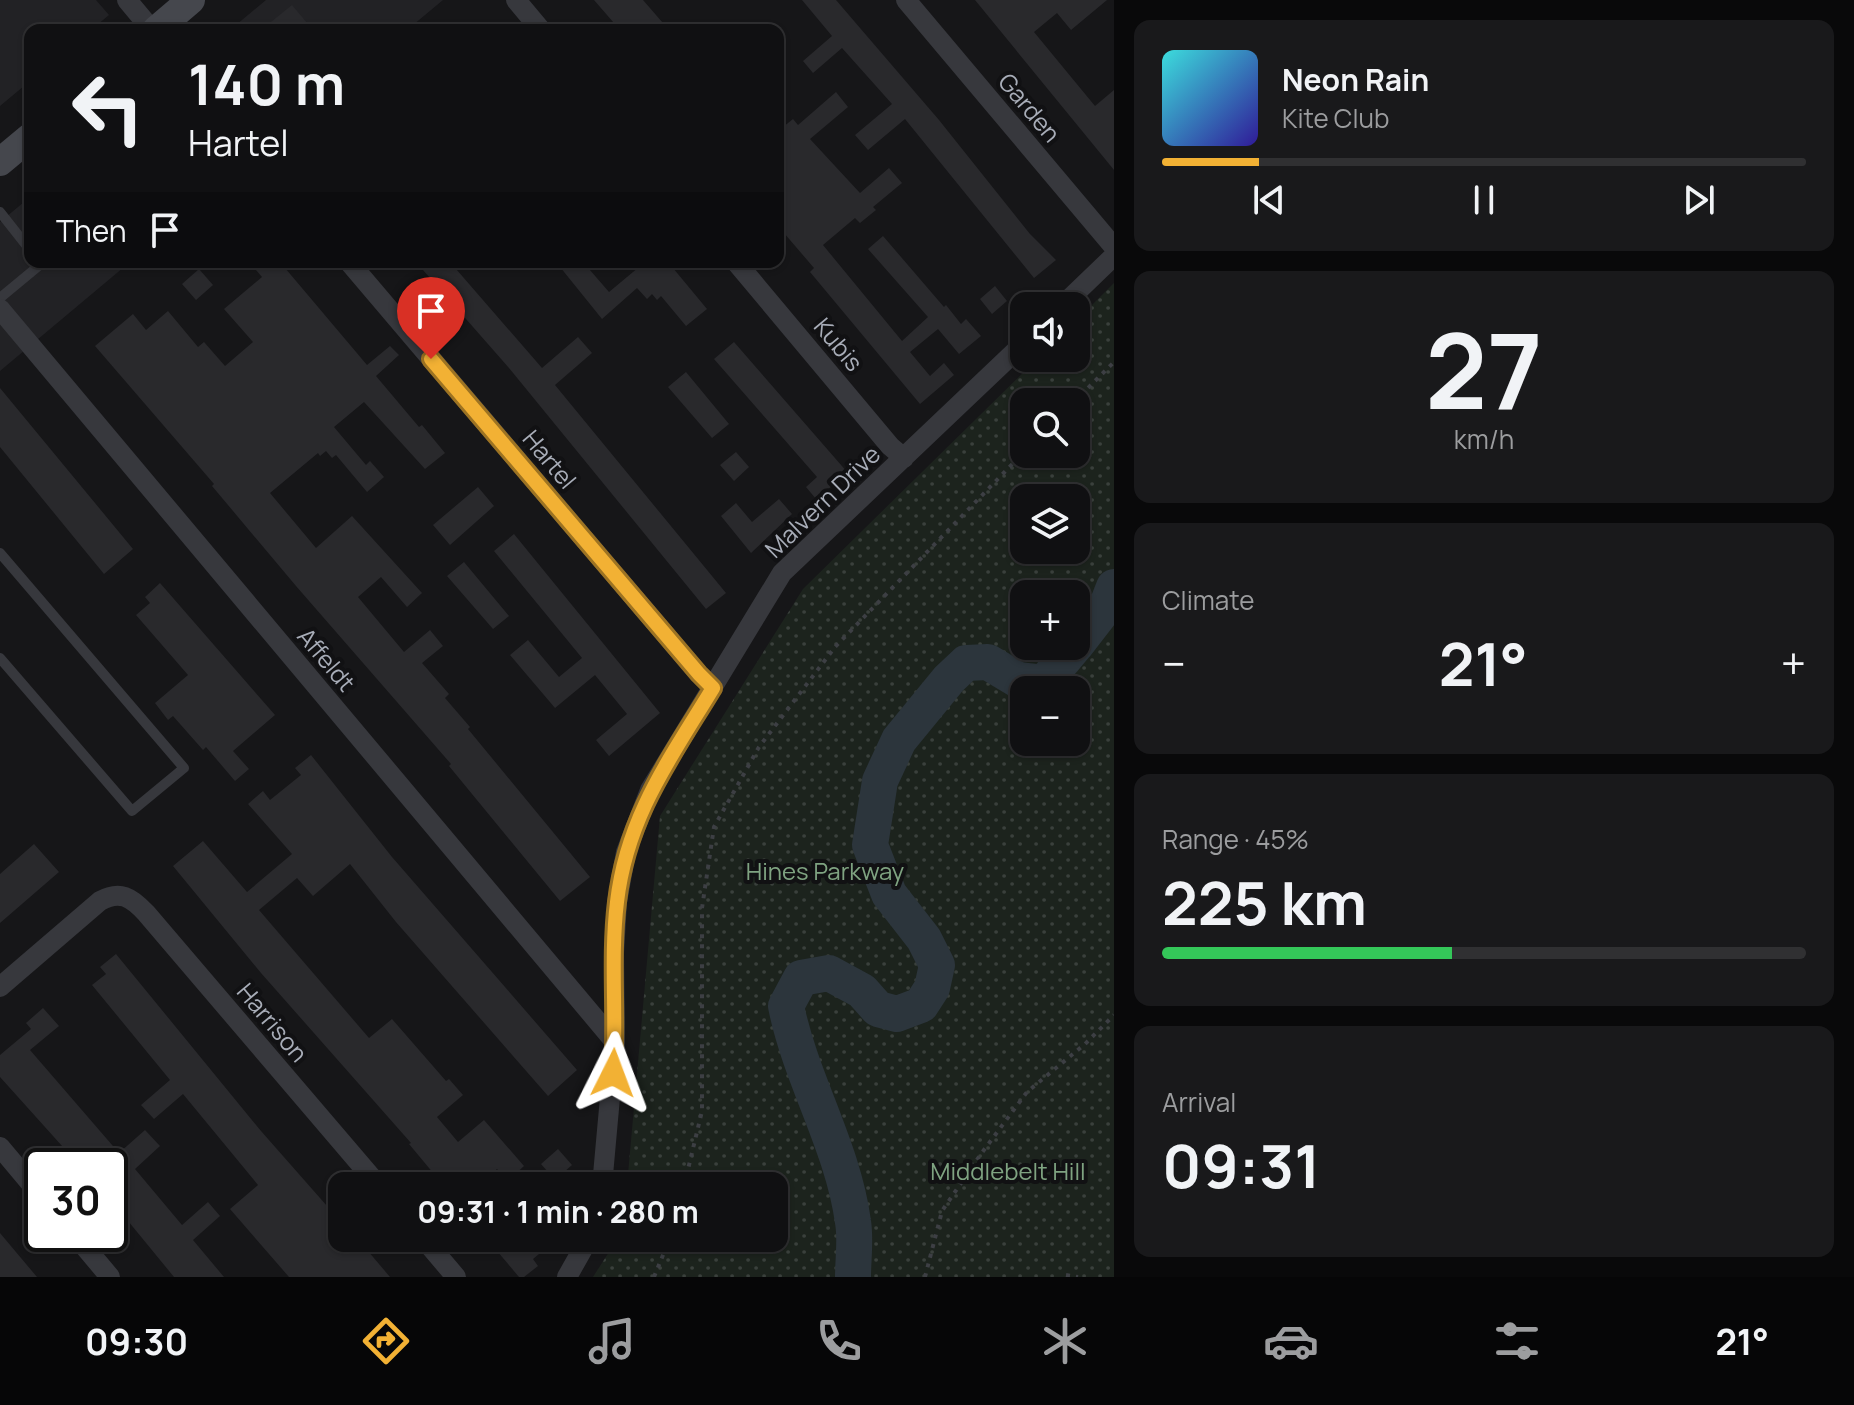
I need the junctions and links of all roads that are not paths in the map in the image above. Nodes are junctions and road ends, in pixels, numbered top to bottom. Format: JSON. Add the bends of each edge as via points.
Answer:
{"nodes":[{"id":1,"x":127,"y":0,"type":"edge"},
{"id":2,"x":191,"y":0,"type":"edge"},
{"id":3,"x":516,"y":0,"type":"edge"},
{"id":4,"x":906,"y":0,"type":"edge"},
{"id":5,"x":149,"y":24,"type":"edge"},
{"id":6,"x":161,"y":24,"type":"edge"},
{"id":7,"x":536,"y":24,"type":"edge"},
{"id":8,"x":24,"y":142,"type":"edge"},
{"id":9,"x":0,"y":162,"type":"edge"},
{"id":10,"x":0,"y":212,"type":"edge"},
{"id":11,"x":24,"y":242,"type":"edge"},
{"id":12,"x":1114,"y":247,"type":"edge"},
{"id":13,"x":1114,"y":256,"type":"edge"},
{"id":14,"x":33,"y":268,"type":"edge"},
{"id":15,"x":354,"y":268,"type":"edge"},
{"id":16,"x":741,"y":268,"type":"edge"},
{"id":17,"x":1077,"y":292,"type":"edge"},
{"id":18,"x":0,"y":298,"type":"edge"},
{"id":19,"x":0,"y":309,"type":"edge"},
{"id":20,"x":1010,"y":356,"type":"edge"},
{"id":21,"x":904,"y":458,"type":"junction"},
{"id":22,"x":0,"y":553,"type":"edge"},
{"id":23,"x":0,"y":658,"type":"edge"},
{"id":24,"x":713,"y":688,"type":"junction"},
{"id":25,"x":0,"y":987,"type":"edge"},
{"id":26,"x":615,"y":1042,"type":"junction"},
{"id":27,"x":0,"y":1147,"type":"edge"},
{"id":28,"x":367,"y":1172,"type":"edge"},
{"id":29,"x":603,"y":1172,"type":"edge"},
{"id":30,"x":24,"y":1176,"type":"edge"},
{"id":31,"x":89,"y":1252,"type":"edge"},
{"id":32,"x":435,"y":1252,"type":"edge"},
{"id":33,"x":581,"y":1252,"type":"edge"},
{"id":34,"x":110,"y":1277,"type":"edge"},
{"id":35,"x":456,"y":1277,"type":"edge"},
{"id":36,"x":567,"y":1277,"type":"edge"}],
"edges":[{"from":1,"to":5,"type":"street"},
{"from":2,"to":6,"type":"main road"},
{"from":3,"to":7,"type":"street"},
{"from":4,"to":12,"type":"street","name":"Garden"},
{"from":8,"to":9,"type":"main road"},
{"from":10,"to":11,"type":"lane"},
{"from":13,"to":17,"type":"street"},
{"from":14,"to":18,"type":"lane"},
{"from":15,"to":24,"type":"street","name":"Hartel"},
{"from":16,"to":21,"type":"street","name":"Kubis"},
{"from":19,"to":26,"type":"street","name":"Affeldt"},
{"from":20,"to":21,"type":"street","name":"Malvern Drive"},
{"from":21,"to":24,"type":"street","name":"Malvern Drive","via":[[782,573]]},
{"from":22,"to":23,"type":"lane","via":[[184,768],[132,811]]},
{"from":24,"to":26,"type":"street","name":"Malvern Drive","via":[[650,790],[626,852],[614,953]]},
{"from":25,"to":28,"type":"street","name":"Harrison","via":[[100,901],[124,895],[146,913]]},
{"from":26,"to":29,"type":"street","name":"Malvern Drive"},
{"from":27,"to":30,"type":"street"},
{"from":31,"to":34,"type":"street"},
{"from":32,"to":35,"type":"street"},
{"from":33,"to":36,"type":"street"}]}
